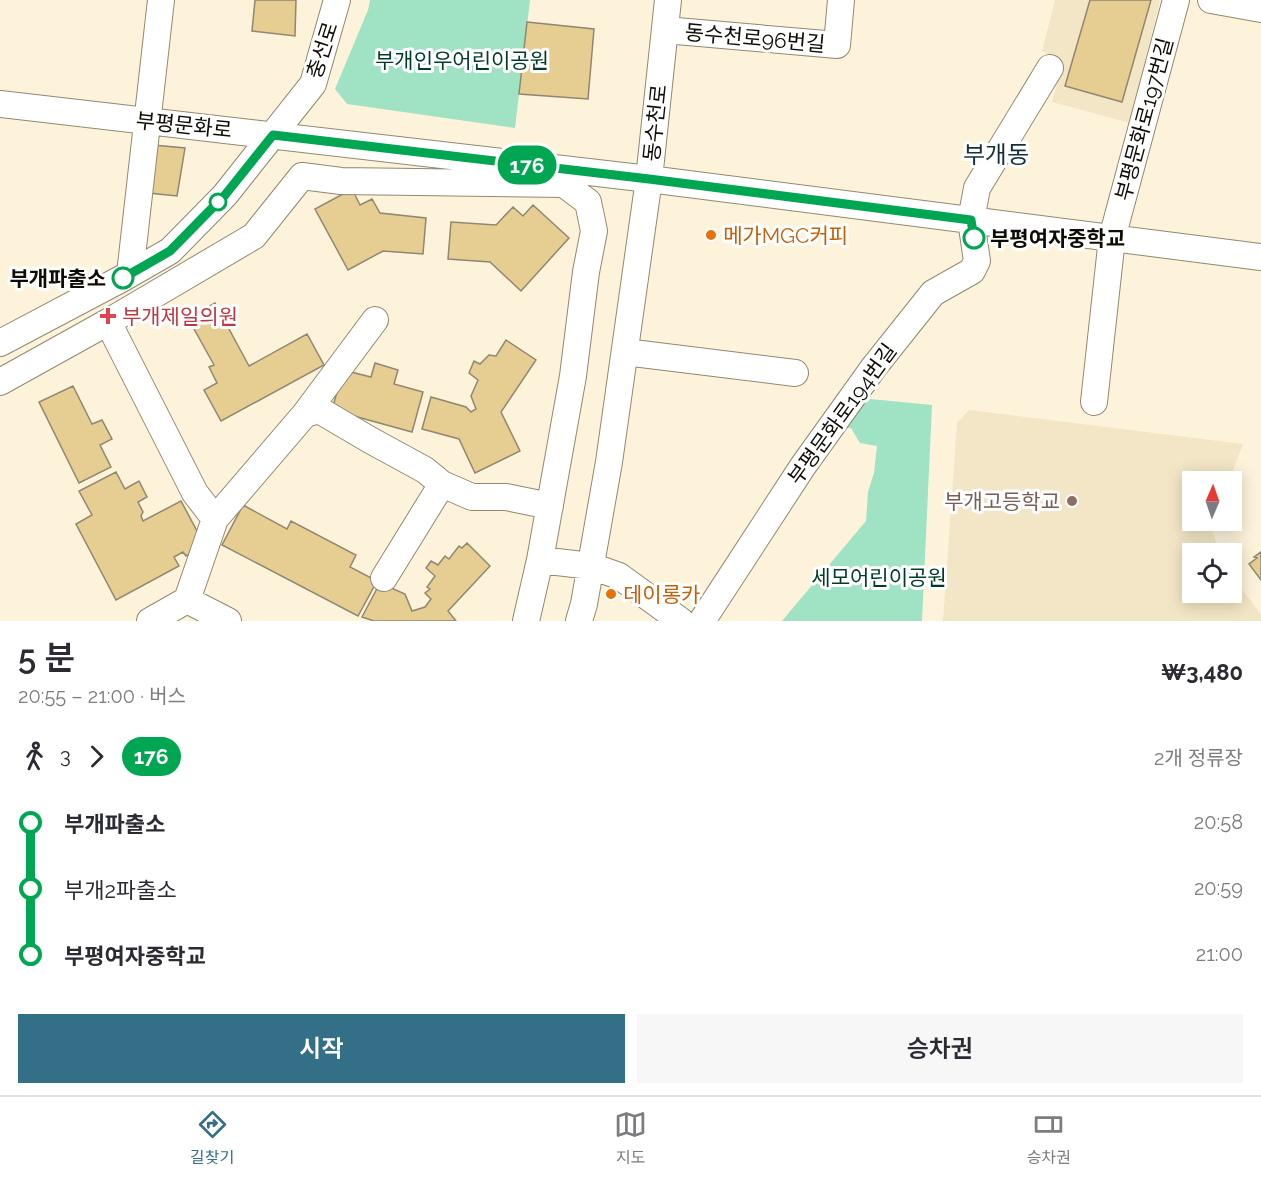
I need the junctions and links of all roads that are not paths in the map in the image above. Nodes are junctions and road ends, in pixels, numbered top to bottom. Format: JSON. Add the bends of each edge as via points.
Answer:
{"nodes":[{"id":1,"x":161,"y":0,"type":"edge"},
{"id":2,"x":337,"y":0,"type":"edge"},
{"id":3,"x":668,"y":0,"type":"edge"},
{"id":4,"x":842,"y":0,"type":"edge"},
{"id":5,"x":1176,"y":0,"type":"edge"},
{"id":6,"x":1211,"y":0,"type":"edge"},
{"id":7,"x":1261,"y":9,"type":"edge"},
{"id":8,"x":665,"y":30,"type":"junction"},
{"id":9,"x":1050,"y":68,"type":"dead end"},
{"id":10,"x":0,"y":104,"type":"edge"},
{"id":11,"x":147,"y":121,"type":"junction"},
{"id":12,"x":273,"y":135,"type":"junction"},
{"id":13,"x":649,"y":179,"type":"junction"},
{"id":14,"x":971,"y":220,"type":"junction"},
{"id":15,"x":1112,"y":238,"type":"junction"},
{"id":16,"x":1261,"y":257,"type":"edge"},
{"id":17,"x":130,"y":274,"type":"junction"},
{"id":18,"x":375,"y":320,"type":"dead end"},
{"id":19,"x":108,"y":322,"type":"junction"},
{"id":20,"x":0,"y":343,"type":"edge"},
{"id":21,"x":625,"y":352,"type":"junction"},
{"id":22,"x":795,"y":373,"type":"dead end"},
{"id":23,"x":0,"y":382,"type":"edge"},
{"id":24,"x":1094,"y":402,"type":"dead end"},
{"id":25,"x":304,"y":414,"type":"junction"},
{"id":26,"x":442,"y":484,"type":"junction"},
{"id":27,"x":550,"y":506,"type":"junction"},
{"id":28,"x":215,"y":519,"type":"junction"},
{"id":29,"x":540,"y":560,"type":"junction"},
{"id":30,"x":591,"y":566,"type":"junction"},
{"id":31,"x":384,"y":578,"type":"dead end"},
{"id":32,"x":187,"y":600,"type":"junction"},
{"id":33,"x":150,"y":621,"type":"edge"},
{"id":34,"x":228,"y":621,"type":"edge"},
{"id":35,"x":526,"y":621,"type":"edge"},
{"id":36,"x":579,"y":621,"type":"edge"},
{"id":37,"x":681,"y":621,"type":"edge"},
{"id":38,"x":702,"y":621,"type":"edge"}],
"edges":[{"from":1,"to":11,"type":"street"},
{"from":2,"to":12,"type":"street","name":"충선로","via":[[312,84]]},
{"from":3,"to":8,"type":"street","name":"동수천로"},
{"from":4,"to":8,"type":"street","name":"동수천로96번길","via":[[837,45]]},
{"from":5,"to":15,"type":"street","name":"부평문화로197번길"},
{"from":6,"to":7,"type":"street"},
{"from":8,"to":13,"type":"street","name":"동수천로"},
{"from":9,"to":14,"type":"street","name":"부평문화로194번길","via":[[977,188]]},
{"from":10,"to":11,"type":"street","name":"부평문화로"},
{"from":11,"to":12,"type":"street","name":"부평문화로"},
{"from":11,"to":17,"type":"street"},
{"from":12,"to":13,"type":"street","name":"부평문화로"},
{"from":12,"to":17,"type":"street","name":"충선로","via":[[225,195],[170,251]]},
{"from":13,"to":14,"type":"street","name":"부평문화로"},
{"from":13,"to":21,"type":"street","name":"동수천로"},
{"from":14,"to":15,"type":"street","name":"부평문화로"},
{"from":14,"to":38,"type":"street","name":"부평문화로194번길","via":[[977,261],[972,271],[933,293],[874,367],[803,466]]},
{"from":15,"to":16,"type":"street","name":"부평문화로"},
{"from":15,"to":24,"type":"street","name":"부평문화로197번길"},
{"from":17,"to":20,"type":"street","name":"충선로"},
{"from":18,"to":25,"type":"street"},
{"from":19,"to":23,"type":"street"},
{"from":19,"to":27,"type":"street","via":[[254,236],[302,176],[341,181],[564,184],[588,202],[594,231]]},
{"from":19,"to":28,"type":"street","via":[[195,493]]},
{"from":21,"to":22,"type":"street"},
{"from":21,"to":30,"type":"street","name":"동수천로"},
{"from":25,"to":26,"type":"street","via":[[319,410],[425,470]]},
{"from":25,"to":28,"type":"street"},
{"from":26,"to":27,"type":"street","via":[[472,497],[506,497]]},
{"from":26,"to":31,"type":"street"},
{"from":27,"to":29,"type":"street"},
{"from":28,"to":32,"type":"street"},
{"from":29,"to":30,"type":"street"},
{"from":29,"to":35,"type":"street"},
{"from":30,"to":36,"type":"street","name":"동수천로"},
{"from":30,"to":37,"type":"street","via":[[619,576]]},
{"from":32,"to":33,"type":"street"},
{"from":32,"to":34,"type":"street"}]}
